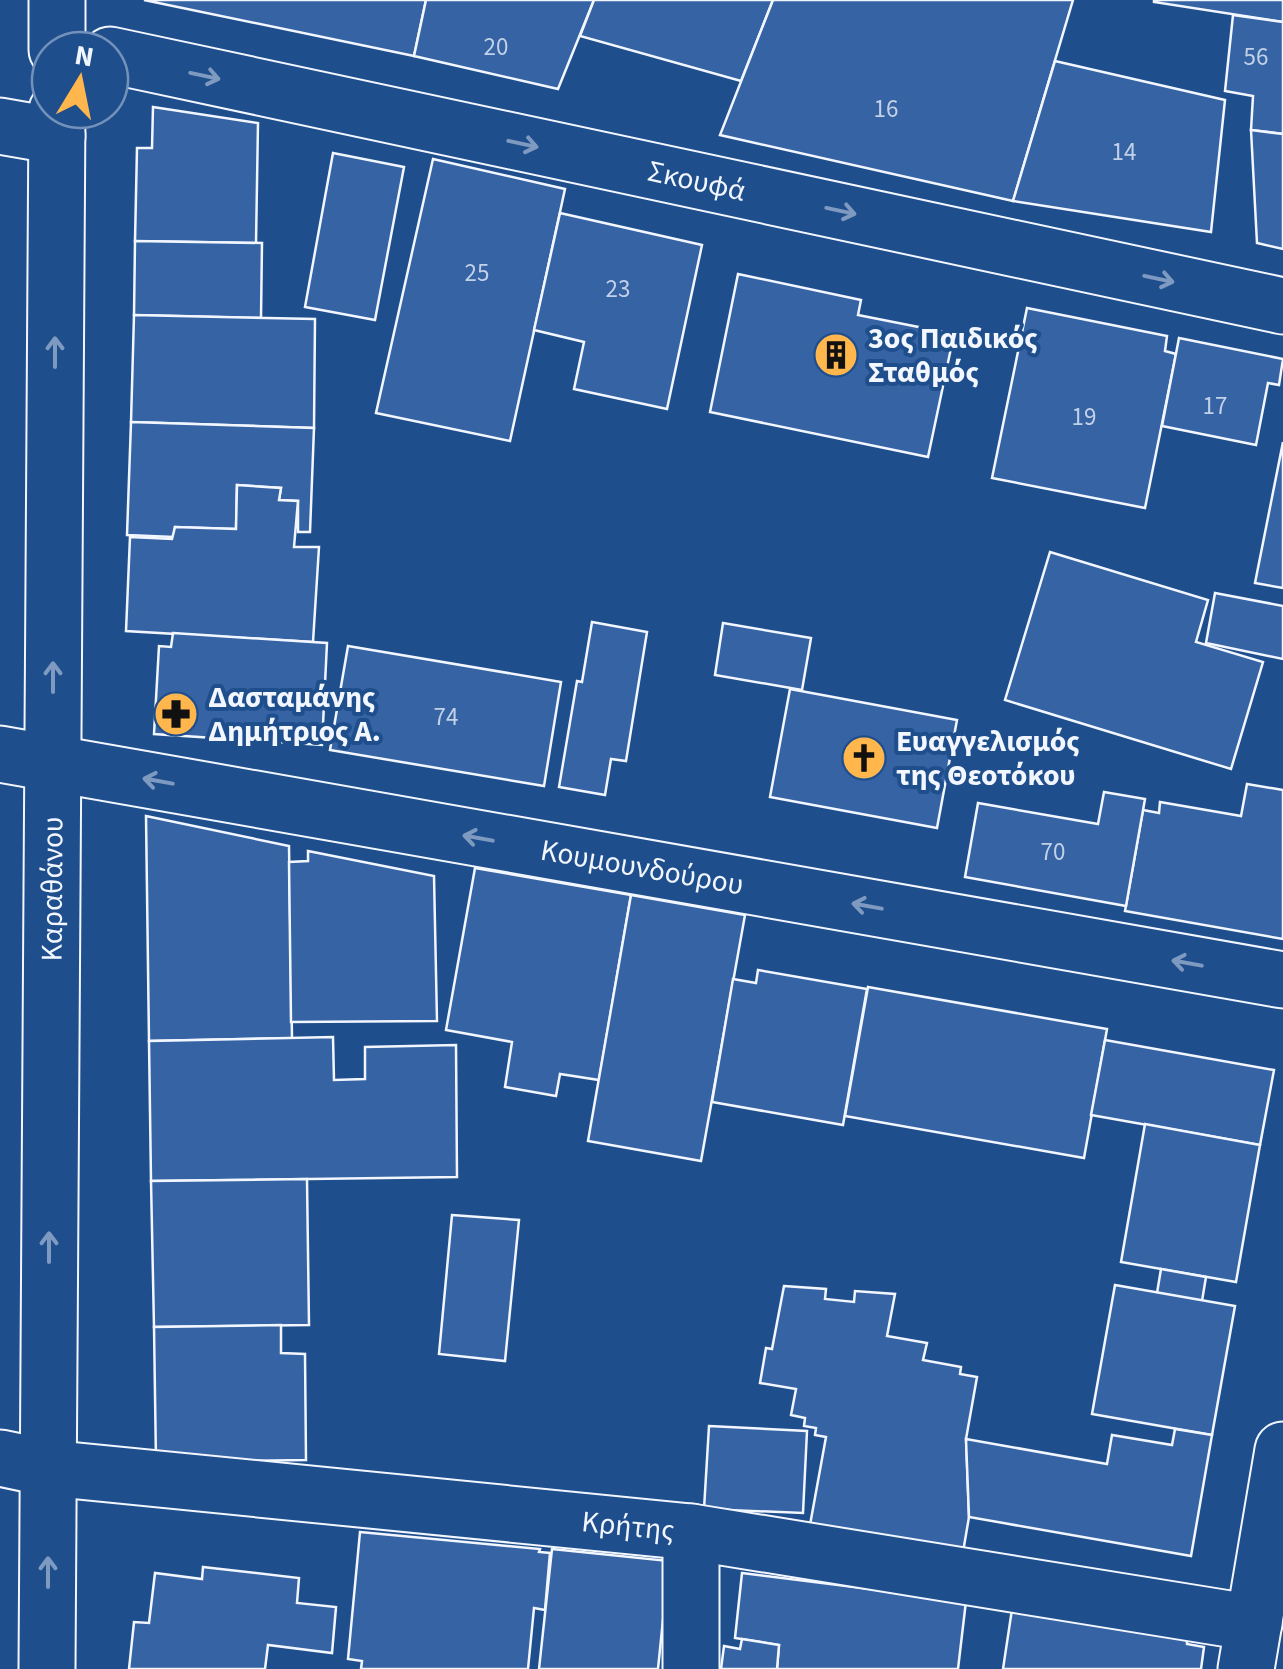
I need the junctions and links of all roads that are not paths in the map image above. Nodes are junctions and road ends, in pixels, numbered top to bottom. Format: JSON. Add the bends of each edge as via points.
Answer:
{"nodes":[{"id":1,"x":130,"y":59,"type":"edge"},
{"id":2,"x":30,"y":124,"type":"edge"},
{"id":3,"x":0,"y":126,"type":"edge"},
{"id":4,"x":57,"y":130,"type":"edge"},
{"id":5,"x":1283,"y":306,"type":"edge"},
{"id":6,"x":26,"y":758,"type":"edge"},
{"id":7,"x":1283,"y":980,"type":"edge"},
{"id":8,"x":1283,"y":1450,"type":"edge"},
{"id":9,"x":24,"y":1463,"type":"edge"},
{"id":10,"x":691,"y":1532,"type":"junction"},
{"id":11,"x":1250,"y":1646,"type":"edge"},
{"id":12,"x":47,"y":1669,"type":"edge"},
{"id":13,"x":691,"y":1669,"type":"edge"}],
"edges":[{"from":1,"to":5,"type":"street","name":"Σκουφά","one_way":true},
{"from":2,"to":3,"type":"street"},
{"from":6,"to":4,"type":"street","name":"Καραθάνου","one_way":true},
{"from":7,"to":6,"type":"street","name":"Κουμουνδούρου","one_way":true},
{"from":9,"to":6,"type":"street","name":"Καραθάνου","one_way":true},
{"from":8,"to":11,"type":"street"},
{"from":9,"to":10,"type":"street","name":"Κρήτης"},
{"from":12,"to":9,"type":"street","name":"Καραθάνου","one_way":true},
{"from":10,"to":11,"type":"street","name":"Κρήτης"},
{"from":10,"to":13,"type":"street"}]}
